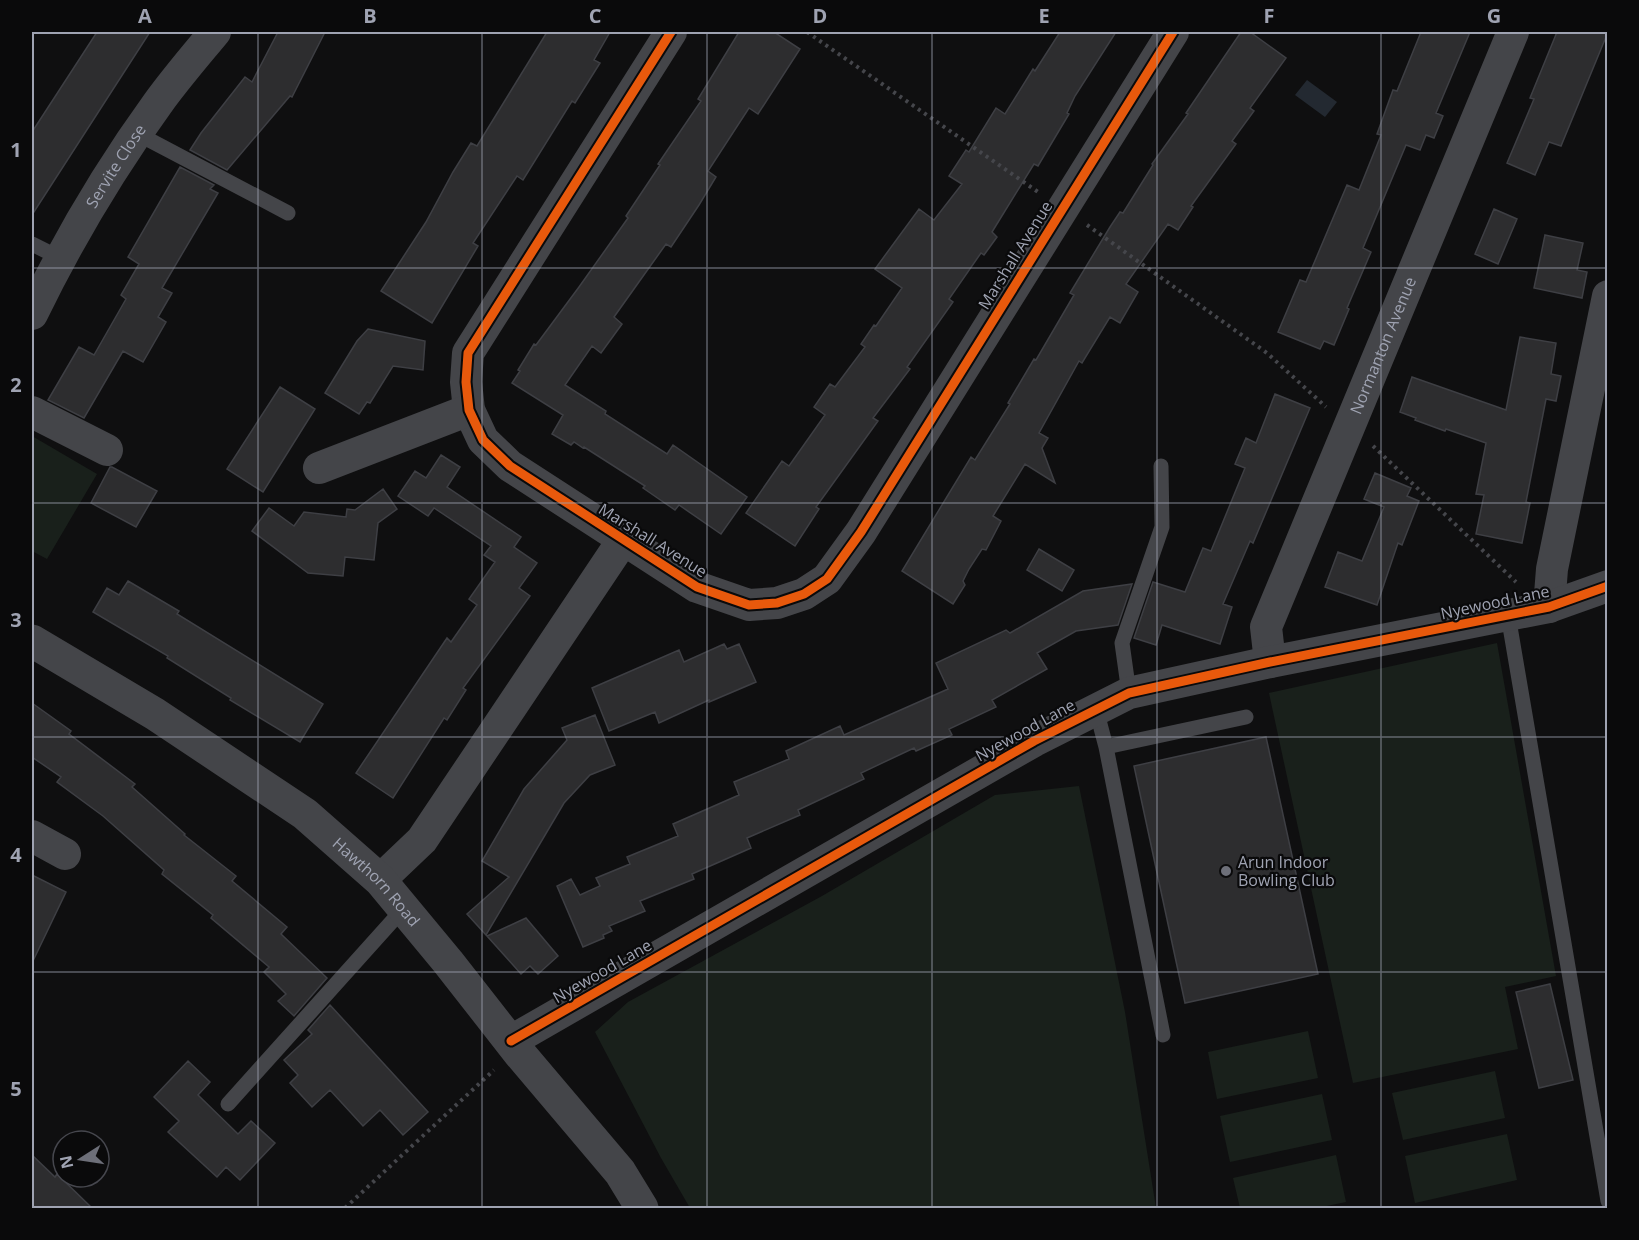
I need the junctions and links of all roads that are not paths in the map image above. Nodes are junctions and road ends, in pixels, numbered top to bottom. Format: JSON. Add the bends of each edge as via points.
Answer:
{"nodes":[{"id":1,"x":215,"y":32,"type":"edge"},
{"id":2,"x":671,"y":32,"type":"edge"},
{"id":3,"x":1173,"y":32,"type":"edge"},
{"id":4,"x":1513,"y":32,"type":"edge"},
{"id":5,"x":138,"y":134,"type":"junction"},
{"id":6,"x":288,"y":213,"type":"dead end"},
{"id":7,"x":32,"y":244,"type":"edge"},
{"id":8,"x":60,"y":258,"type":"junction"},
{"id":9,"x":1608,"y":296,"type":"edge"},
{"id":10,"x":32,"y":314,"type":"edge"},
{"id":11,"x":470,"y":410,"type":"junction"},
{"id":12,"x":32,"y":412,"type":"edge"},
{"id":13,"x":107,"y":450,"type":"dead end"},
{"id":14,"x":1161,"y":466,"type":"dead end"},
{"id":15,"x":319,"y":468,"type":"dead end"},
{"id":16,"x":623,"y":540,"type":"junction"},
{"id":17,"x":1608,"y":586,"type":"edge"},
{"id":18,"x":1544,"y":608,"type":"junction"},
{"id":19,"x":1508,"y":615,"type":"junction"},
{"id":20,"x":32,"y":641,"type":"edge"},
{"id":21,"x":1270,"y":662,"type":"junction"},
{"id":22,"x":1130,"y":693,"type":"junction"},
{"id":23,"x":1096,"y":709,"type":"junction"},
{"id":24,"x":1246,"y":717,"type":"dead end"},
{"id":25,"x":1106,"y":747,"type":"junction"},
{"id":26,"x":32,"y":836,"type":"edge"},
{"id":27,"x":65,"y":854,"type":"dead end"},
{"id":28,"x":380,"y":880,"type":"junction"},
{"id":29,"x":404,"y":908,"type":"junction"},
{"id":30,"x":1163,"y":1035,"type":"dead end"},
{"id":31,"x":516,"y":1048,"type":"junction"},
{"id":32,"x":228,"y":1104,"type":"dead end"},
{"id":33,"x":1608,"y":1201,"type":"edge"},
{"id":34,"x":642,"y":1209,"type":"edge"}],
"edges":[{"from":1,"to":5,"type":"street","name":"Servite Close"},
{"from":2,"to":11,"type":"street","name":"Marshall Avenue","via":[[468,353],[466,382]]},
{"from":3,"to":16,"type":"street","name":"Marshall Avenue","via":[[861,532],[827,579],[804,594],[777,603],[749,605],[697,587]]},
{"from":4,"to":21,"type":"street","name":"Normanton Avenue","via":[[1266,627]]},
{"from":5,"to":6,"type":"lane"},
{"from":5,"to":8,"type":"street","name":"Servite Close"},
{"from":7,"to":8,"type":"lane"},
{"from":8,"to":10,"type":"street","name":"Servite Close"},
{"from":9,"to":18,"type":"street"},
{"from":11,"to":15,"type":"street"},
{"from":11,"to":16,"type":"street","name":"Marshall Avenue","via":[[483,440],[510,466]]},
{"from":12,"to":13,"type":"street"},
{"from":14,"to":22,"type":"lane","via":[[1162,526],[1122,644]]},
{"from":16,"to":28,"type":"street","name":"Marshall Avenue","via":[[422,840]]},
{"from":17,"to":18,"type":"street","name":"Nyewood Lane"},
{"from":18,"to":19,"type":"street","name":"Nyewood Lane"},
{"from":19,"to":21,"type":"street","name":"Nyewood Lane"},
{"from":19,"to":33,"type":"lane"},
{"from":20,"to":28,"type":"street","name":"Hawthorn Road","via":[[155,714],[305,814]]},
{"from":21,"to":22,"type":"street","name":"Nyewood Lane"},
{"from":22,"to":23,"type":"street","name":"Nyewood Lane"},
{"from":23,"to":25,"type":"lane"},
{"from":23,"to":31,"type":"street","name":"Nyewood Lane","via":[[1034,741]]},
{"from":24,"to":25,"type":"lane"},
{"from":25,"to":30,"type":"lane"},
{"from":26,"to":27,"type":"street"},
{"from":28,"to":29,"type":"street","name":"Hawthorn Road"},
{"from":29,"to":31,"type":"street","name":"Hawthorn Road"},
{"from":29,"to":32,"type":"lane"},
{"from":31,"to":34,"type":"street","name":"Hawthorn Road","via":[[620,1172]]}]}
